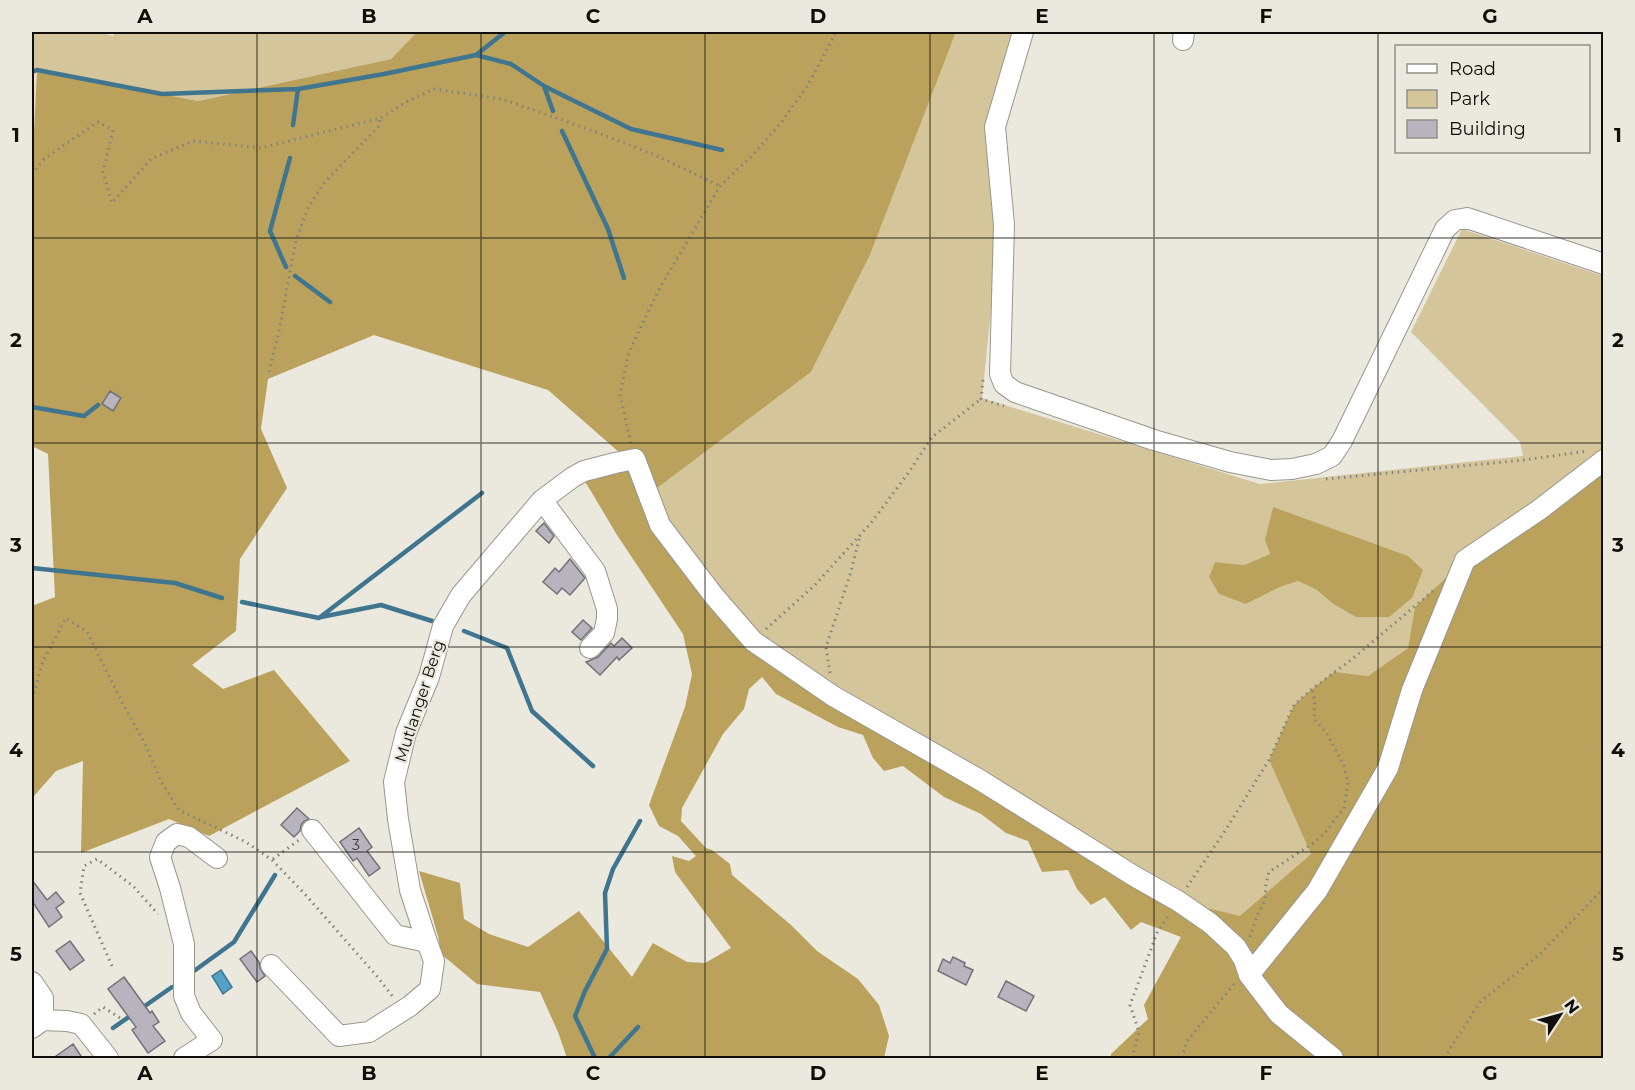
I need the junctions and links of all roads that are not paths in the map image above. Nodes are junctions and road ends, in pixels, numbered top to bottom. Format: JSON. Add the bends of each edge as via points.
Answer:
{"nodes":[{"id":1,"x":1023,"y":32,"type":"edge"},
{"id":2,"x":1604,"y":264,"type":"edge"},
{"id":3,"x":1598,"y":455,"type":"edge"},
{"id":4,"x":542,"y":500,"type":"junction"},
{"id":5,"x":590,"y":648,"type":"dead end"},
{"id":6,"x":312,"y":830,"type":"road end"},
{"id":7,"x":217,"y":858,"type":"dead end"},
{"id":8,"x":426,"y":942,"type":"junction"},
{"id":9,"x":271,"y":965,"type":"dead end"},
{"id":10,"x":1247,"y":968,"type":"junction"},
{"id":11,"x":32,"y":982,"type":"edge"},
{"id":12,"x":38,"y":1024,"type":"edge"},
{"id":13,"x":108,"y":1059,"type":"edge"},
{"id":14,"x":184,"y":1059,"type":"edge"},
{"id":15,"x":1333,"y":1059,"type":"edge"}],
"edges":[{"from":1,"to":2,"type":"street","via":[[995,127],[1004,225],[1000,375],[1015,392],[1230,462],[1271,470],[1316,464],[1332,456],[1342,441],[1445,228],[1455,220],[1467,218]]},
{"from":3,"to":10,"type":"street","via":[[1539,510],[1465,560],[1412,690],[1388,768],[1317,891]]},
{"from":4,"to":5,"type":"street","via":[[595,571],[607,619],[604,633]]},
{"from":4,"to":8,"type":"street","name":"Mutlanger Berg","via":[[461,595],[443,626],[429,677],[406,733],[394,782],[410,890]]},
{"from":4,"to":10,"type":"street","name":"Mutlanger Berg","via":[[585,471],[635,459],[660,525],[753,641],[833,696],[1178,901],[1236,946]]},
{"from":6,"to":8,"type":"street","via":[[395,935]]},
{"from":7,"to":14,"type":"street","via":[[189,837],[177,834],[166,842],[160,857],[184,944],[184,996],[191,1013],[212,1040]]},
{"from":8,"to":9,"type":"street","name":"Mutlanger Berg","via":[[434,961],[430,989],[369,1032],[339,1036]]},
{"from":10,"to":15,"type":"street","via":[[1279,1014]]},
{"from":11,"to":12,"type":"street","via":[[43,998]]},
{"from":12,"to":13,"type":"street","via":[[81,1024]]}]}
